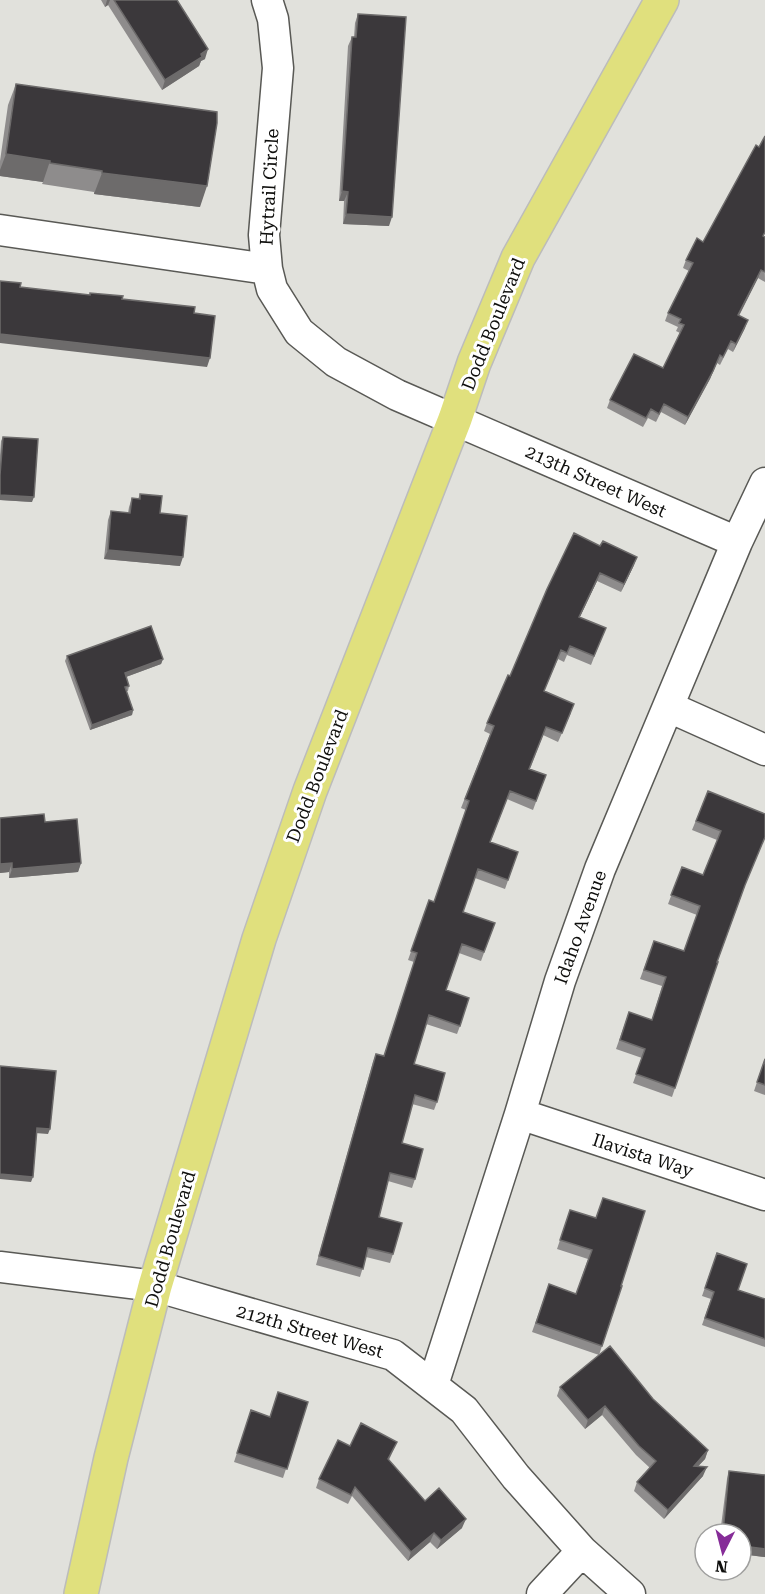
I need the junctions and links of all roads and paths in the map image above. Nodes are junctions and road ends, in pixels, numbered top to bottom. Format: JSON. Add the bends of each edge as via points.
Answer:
{"nodes":[{"id":1,"x":267,"y":0,"type":"edge"},
{"id":2,"x":662,"y":0,"type":"edge"},
{"id":3,"x":0,"y":230,"type":"edge"},
{"id":4,"x":267,"y":268,"type":"junction"},
{"id":5,"x":455,"y":419,"type":"junction"},
{"id":6,"x":765,"y":483,"type":"edge"},
{"id":7,"x":737,"y":542,"type":"junction"},
{"id":8,"x":669,"y":707,"type":"junction"},
{"id":9,"x":765,"y":750,"type":"edge"},
{"id":10,"x":520,"y":1114,"type":"junction"},
{"id":11,"x":765,"y":1195,"type":"edge"},
{"id":12,"x":0,"y":1267,"type":"edge"},
{"id":13,"x":155,"y":1286,"type":"junction"},
{"id":14,"x":433,"y":1385,"type":"junction"},
{"id":15,"x":582,"y":1551,"type":"junction"},
{"id":16,"x":81,"y":1594,"type":"edge"},
{"id":17,"x":542,"y":1594,"type":"edge"},
{"id":18,"x":630,"y":1594,"type":"edge"}],
"edges":[{"from":1,"to":4,"type":"street","name":"Hytrail Circle","via":[[278,68],[264,235]]},
{"from":2,"to":5,"type":"main road","name":"Dodd Boulevard","via":[[518,258]]},
{"from":3,"to":4,"type":"street"},
{"from":4,"to":5,"type":"street","name":"Hytrail Circle","via":[[273,289],[299,332],[336,362],[397,395]]},
{"from":5,"to":7,"type":"street","name":"213th Street West"},
{"from":5,"to":13,"type":"main road","name":"Dodd Boulevard","via":[[282,870]]},
{"from":6,"to":7,"type":"street","name":"Idaho Avenue"},
{"from":7,"to":8,"type":"street","name":"Idaho Avenue"},
{"from":8,"to":9,"type":"street"},
{"from":8,"to":10,"type":"street","name":"Idaho Avenue","via":[[600,869],[560,981]]},
{"from":10,"to":11,"type":"street","name":"Ilavista Way"},
{"from":10,"to":14,"type":"street","name":"Idaho Avenue"},
{"from":12,"to":13,"type":"street","name":"212th Street West"},
{"from":13,"to":14,"type":"street","name":"212th Street West","via":[[393,1355]]},
{"from":13,"to":16,"type":"main road","name":"Dodd Boulevard"},
{"from":14,"to":15,"type":"street","name":"212th Street West","via":[[464,1410],[516,1477]]},
{"from":15,"to":17,"type":"street"},
{"from":15,"to":18,"type":"street","name":"212th Street West"}]}
